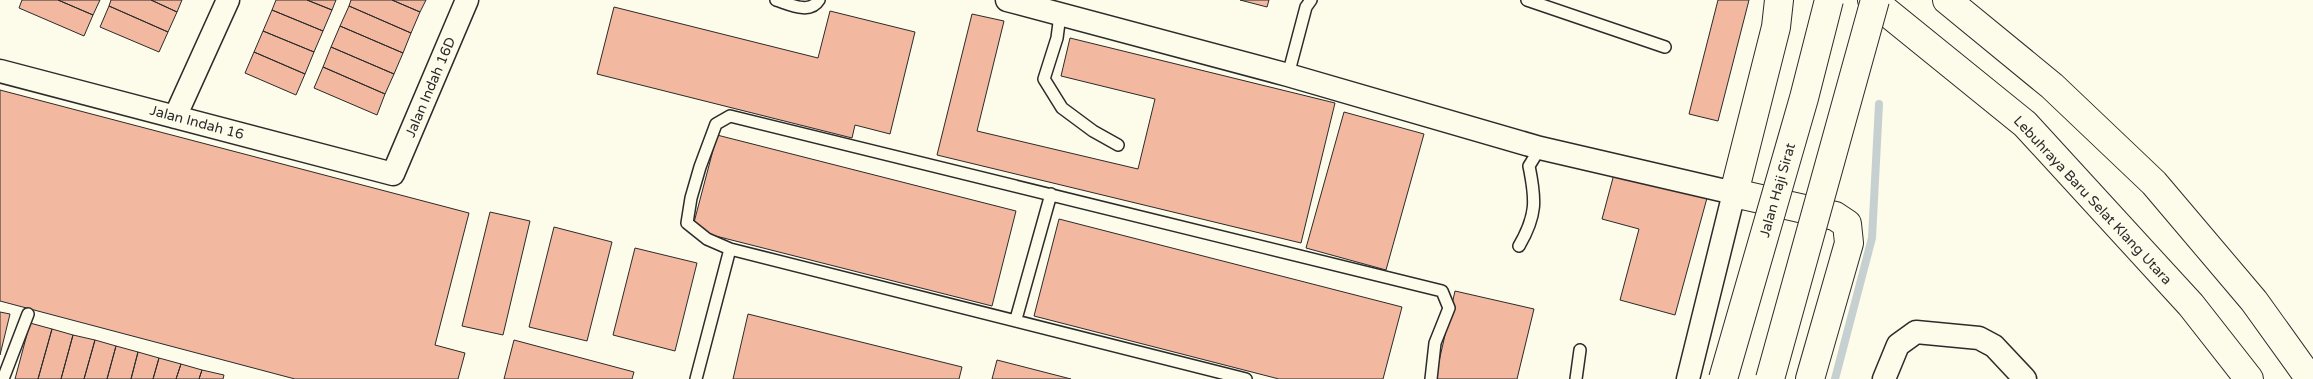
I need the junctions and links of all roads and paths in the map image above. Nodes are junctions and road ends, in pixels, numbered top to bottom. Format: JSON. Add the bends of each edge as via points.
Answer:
{"nodes":[{"id":1,"x":228,"y":0,"type":"edge"},
{"id":2,"x":467,"y":0,"type":"edge"},
{"id":3,"x":776,"y":0,"type":"edge"},
{"id":4,"x":819,"y":0,"type":"edge"},
{"id":5,"x":1007,"y":0,"type":"edge"},
{"id":6,"x":1311,"y":0,"type":"edge"},
{"id":7,"x":1527,"y":0,"type":"edge"},
{"id":8,"x":1779,"y":0,"type":"edge"},
{"id":9,"x":1829,"y":0,"type":"edge"},
{"id":10,"x":1873,"y":0,"type":"edge"},
{"id":11,"x":1947,"y":0,"type":"edge"},
{"id":12,"x":1060,"y":15,"type":"junction"},
{"id":13,"x":1665,"y":48,"type":"dead end"},
{"id":14,"x":0,"y":71,"type":"edge"},
{"id":15,"x":1288,"y":75,"type":"junction"},
{"id":16,"x":176,"y":117,"type":"junction"},
{"id":17,"x":1118,"y":145,"type":"dead end"},
{"id":18,"x":1540,"y":148,"type":"junction"},
{"id":19,"x":393,"y":174,"type":"joint"},
{"id":20,"x":1734,"y":193,"type":"junction"},
{"id":21,"x":1051,"y":194,"type":"junction"},
{"id":22,"x":1519,"y":246,"type":"dead end"},
{"id":23,"x":730,"y":249,"type":"junction"},
{"id":24,"x":28,"y":314,"type":"dead end"},
{"id":25,"x":1016,"y":319,"type":"junction"},
{"id":26,"x":1580,"y":350,"type":"dead end"},
{"id":27,"x":3,"y":379,"type":"edge"},
{"id":28,"x":696,"y":379,"type":"edge"},
{"id":29,"x":1246,"y":379,"type":"edge"},
{"id":30,"x":1431,"y":379,"type":"edge"},
{"id":31,"x":1576,"y":379,"type":"edge"},
{"id":32,"x":1688,"y":379,"type":"edge"},
{"id":33,"x":1723,"y":379,"type":"edge"},
{"id":34,"x":1770,"y":379,"type":"edge"},
{"id":35,"x":1810,"y":379,"type":"edge"},
{"id":36,"x":1884,"y":379,"type":"edge"},
{"id":37,"x":2025,"y":379,"type":"edge"},
{"id":38,"x":2249,"y":379,"type":"edge"},
{"id":39,"x":2310,"y":379,"type":"edge"}],
"edges":[{"from":1,"to":16,"type":"street"},
{"from":2,"to":19,"type":"street","name":"Jalan Indah 16D"},
{"from":3,"to":4,"type":"lane","via":[[804,8],[817,4]]},
{"from":5,"to":12,"type":"street"},
{"from":6,"to":15,"type":"lane","via":[[1306,7]]},
{"from":7,"to":13,"type":"lane"},
{"from":8,"to":20,"type":"main road","via":[[1776,27]]},
{"from":9,"to":33,"type":"main road","name":"Jalan Haji Sirat","bridge":true},
{"from":10,"to":34,"type":"main road","bridge":true},
{"from":10,"to":38,"type":"main road","name":"Lebuhraya Baru Selat Klang Utara","via":[[2025,124],[2192,304]]},
{"from":11,"to":39,"type":"main road","via":[[2052,86],[2154,183],[2254,301]]},
{"from":12,"to":15,"type":"street"},
{"from":12,"to":17,"type":"lane","via":[[1057,38],[1044,79],[1062,108]]},
{"from":14,"to":16,"type":"street","name":"Jalan Indah 16"},
{"from":15,"to":18,"type":"street"},
{"from":16,"to":19,"type":"street","name":"Jalan Indah 16"},
{"from":18,"to":20,"type":"street"},
{"from":18,"to":22,"type":"lane","via":[[1529,166],[1535,197],[1530,227]]},
{"from":20,"to":32,"type":"street"},
{"from":20,"to":35,"type":"main road","via":[[1836,216],[1847,224],[1848,243]]},
{"from":21,"to":23,"type":"lane","via":[[730,116],[716,124],[700,166],[687,223],[707,239]]},
{"from":21,"to":25,"type":"lane"},
{"from":21,"to":30,"type":"lane","via":[[1442,292],[1449,308],[1435,343]]},
{"from":23,"to":25,"type":"lane"},
{"from":23,"to":28,"type":"lane"},
{"from":24,"to":27,"type":"lane"},
{"from":25,"to":29,"type":"lane"},
{"from":26,"to":31,"type":"lane"},
{"from":36,"to":37,"type":"street","via":[[1898,345],[1916,332],[1979,338],[1994,346]]}]}
